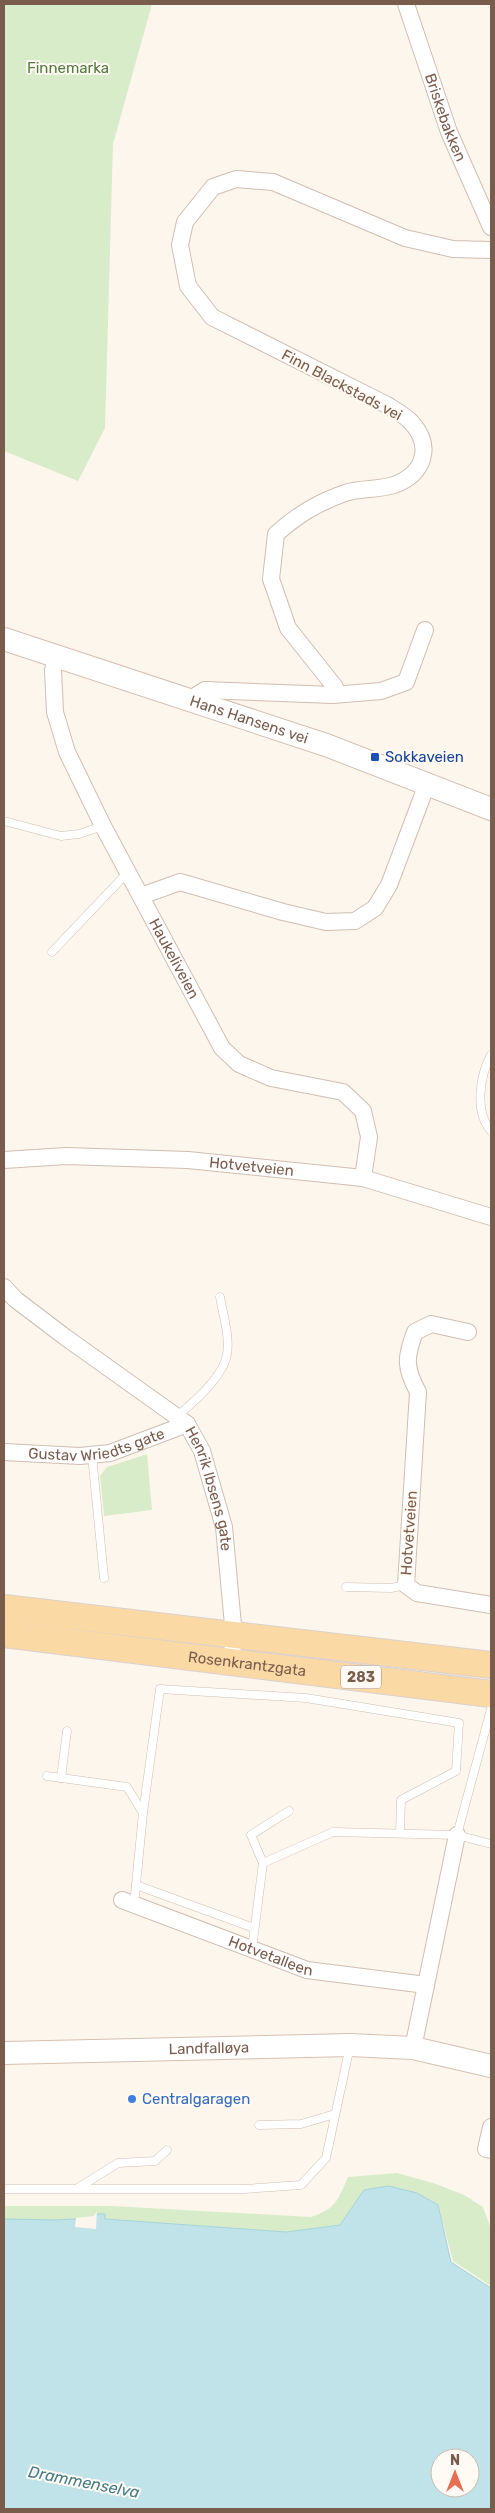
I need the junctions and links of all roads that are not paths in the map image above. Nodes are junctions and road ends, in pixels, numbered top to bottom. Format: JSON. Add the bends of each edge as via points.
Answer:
{"nodes":[{"id":1,"x":406,"y":4,"type":"edge"},
{"id":2,"x":491,"y":228,"type":"edge"},
{"id":3,"x":491,"y":250,"type":"edge"},
{"id":4,"x":425,"y":630,"type":"dead end"},
{"id":5,"x":4,"y":639,"type":"edge"},
{"id":6,"x":56,"y":658,"type":"junction"},
{"id":7,"x":333,"y":695,"type":"junction"},
{"id":8,"x":188,"y":700,"type":"junction"},
{"id":9,"x":427,"y":784,"type":"junction"},
{"id":10,"x":491,"y":809,"type":"edge"},
{"id":11,"x":4,"y":821,"type":"edge"},
{"id":12,"x":103,"y":826,"type":"junction"},
{"id":13,"x":134,"y":883,"type":"junction"},
{"id":14,"x":52,"y":952,"type":"dead end"},
{"id":15,"x":491,"y":1055,"type":"edge"},
{"id":16,"x":491,"y":1131,"type":"edge"},
{"id":17,"x":4,"y":1160,"type":"edge"},
{"id":18,"x":363,"y":1178,"type":"junction"},
{"id":19,"x":491,"y":1217,"type":"edge"},
{"id":20,"x":4,"y":1287,"type":"edge"},
{"id":21,"x":220,"y":1297,"type":"dead end"},
{"id":22,"x":468,"y":1332,"type":"dead end"},
{"id":23,"x":182,"y":1420,"type":"junction"},
{"id":24,"x":4,"y":1452,"type":"edge"},
{"id":25,"x":92,"y":1455,"type":"junction"},
{"id":26,"x":104,"y":1578,"type":"dead end"},
{"id":27,"x":406,"y":1585,"type":"junction"},
{"id":28,"x":346,"y":1587,"type":"dead end"},
{"id":29,"x":491,"y":1605,"type":"edge"},
{"id":30,"x":4,"y":1608,"type":"edge"},
{"id":31,"x":4,"y":1634,"type":"edge"},
{"id":32,"x":234,"y":1636,"type":"junction"},
{"id":33,"x":231,"y":1663,"type":"junction"},
{"id":34,"x":491,"y":1665,"type":"edge"},
{"id":35,"x":491,"y":1694,"type":"edge"},
{"id":36,"x":491,"y":1710,"type":"edge"},
{"id":37,"x":67,"y":1731,"type":"dead end"},
{"id":38,"x":47,"y":1776,"type":"dead end"},
{"id":39,"x":61,"y":1778,"type":"junction"},
{"id":40,"x":289,"y":1811,"type":"dead end"},
{"id":41,"x":142,"y":1813,"type":"junction"},
{"id":42,"x":400,"y":1832,"type":"junction"},
{"id":43,"x":457,"y":1835,"type":"junction"},
{"id":44,"x":491,"y":1844,"type":"edge"},
{"id":45,"x":263,"y":1863,"type":"junction"},
{"id":46,"x":136,"y":1885,"type":"junction"},
{"id":47,"x":128,"y":1902,"type":"joint"},
{"id":48,"x":254,"y":1928,"type":"junction"},
{"id":49,"x":252,"y":1949,"type":"junction"},
{"id":50,"x":426,"y":1985,"type":"junction"},
{"id":51,"x":350,"y":2045,"type":"junction"},
{"id":52,"x":413,"y":2048,"type":"junction"},
{"id":53,"x":4,"y":2053,"type":"edge"},
{"id":54,"x":491,"y":2066,"type":"edge"},
{"id":55,"x":335,"y":2114,"type":"junction"},
{"id":56,"x":259,"y":2125,"type":"dead end"},
{"id":57,"x":491,"y":2127,"type":"edge"},
{"id":58,"x":167,"y":2150,"type":"dead end"},
{"id":59,"x":491,"y":2150,"type":"edge"},
{"id":60,"x":78,"y":2188,"type":"junction"},
{"id":61,"x":4,"y":2189,"type":"edge"}],
"edges":[{"from":1,"to":2,"type":"street","name":"Briskebakken","via":[[449,132]]},
{"from":3,"to":7,"type":"street","name":"Finn Blackstads vei","via":[[453,249],[404,238],[273,182],[236,179],[213,187],[185,222],[180,245],[188,286],[212,317],[387,405],[411,422],[422,437],[425,452],[418,470],[394,485],[347,492],[322,502],[301,512],[276,534],[270,579],[288,628],[335,687]]},
{"from":4,"to":7,"type":"street","via":[[406,682],[381,691]]},
{"from":5,"to":6,"type":"main road","name":"Hans Hansens vei"},
{"from":6,"to":8,"type":"main road","name":"Hans Hansens vei"},
{"from":6,"to":12,"type":"street","name":"Haukeliveien","via":[[53,670],[55,712],[67,752]]},
{"from":7,"to":8,"type":"street","via":[[205,690]]},
{"from":8,"to":9,"type":"main road","name":"Hans Hansens vei","via":[[326,745]]},
{"from":9,"to":10,"type":"main road","name":"Hans Hansens vei"},
{"from":9,"to":13,"type":"street","via":[[389,885],[375,908],[355,920],[326,922],[180,882]]},
{"from":11,"to":12,"type":"lane","via":[[61,836]]},
{"from":12,"to":13,"type":"street","name":"Haukeliveien"},
{"from":13,"to":14,"type":"lane"},
{"from":13,"to":18,"type":"street","name":"Haukeliveien","via":[[222,1048],[239,1064],[271,1078],[343,1092],[363,1112],[368,1137]]},
{"from":15,"to":16,"type":"lane","via":[[485,1070],[481,1105],[484,1120]]},
{"from":17,"to":18,"type":"street","name":"Hotvetveien","via":[[66,1156],[188,1160]]},
{"from":18,"to":19,"type":"street","name":"Hotvetveien"},
{"from":20,"to":23,"type":"street","name":"Henrik Ibsens gate","via":[[15,1299]]},
{"from":21,"to":23,"type":"lane","via":[[226,1333],[226,1360]]},
{"from":22,"to":27,"type":"street","name":"Hotvetveien","via":[[431,1324],[415,1332],[407,1352],[408,1374],[418,1392]]},
{"from":23,"to":25,"type":"street","name":"Gustav Wriedts gate","via":[[110,1453]]},
{"from":23,"to":32,"type":"street","name":"Henrik Ibsens gate","via":[[202,1451],[224,1527]]},
{"from":24,"to":25,"type":"street","name":"Gustav Wriedts gate"},
{"from":25,"to":26,"type":"lane"},
{"from":27,"to":28,"type":"lane"},
{"from":27,"to":29,"type":"street","name":"Hotvetveien","via":[[417,1593]]},
{"from":30,"to":32,"type":"main road","name":"Rosenkrantzgata","number":"283"},
{"from":31,"to":33,"type":"main road","name":"Rosenkrantzgata","number":"283"},
{"from":32,"to":33,"type":"street","name":"Henrik Ibsens gate"},
{"from":32,"to":34,"type":"main road","name":"Rosenkrantzgata","number":"283"},
{"from":33,"to":35,"type":"main road","name":"Rosenkrantzgata","number":"283"},
{"from":36,"to":43,"type":"lane"},
{"from":37,"to":39,"type":"lane"},
{"from":38,"to":39,"type":"lane"},
{"from":39,"to":41,"type":"lane","via":[[127,1787]]},
{"from":40,"to":45,"type":"lane","via":[[251,1835]]},
{"from":41,"to":42,"type":"lane","via":[[160,1689],[306,1698],[459,1723],[456,1771],[401,1800]]},
{"from":41,"to":46,"type":"lane"},
{"from":42,"to":43,"type":"lane"},
{"from":42,"to":45,"type":"lane","via":[[333,1832]]},
{"from":43,"to":44,"type":"lane"},
{"from":43,"to":50,"type":"street"},
{"from":45,"to":48,"type":"lane"},
{"from":46,"to":47,"type":"lane"},
{"from":46,"to":48,"type":"lane"},
{"from":47,"to":49,"type":"street","name":"Hotvetalleen"},
{"from":48,"to":49,"type":"lane"},
{"from":49,"to":50,"type":"street","name":"Hotvetalleen","via":[[307,1970]]},
{"from":50,"to":52,"type":"street"},
{"from":51,"to":52,"type":"main road","name":"Landfalløya"},
{"from":51,"to":53,"type":"main road","name":"Landfalløya"},
{"from":51,"to":55,"type":"lane"},
{"from":52,"to":54,"type":"main road","name":"Landfalløya"},
{"from":55,"to":56,"type":"lane","via":[[301,2124]]},
{"from":55,"to":60,"type":"lane","via":[[326,2158],[301,2185],[244,2189]]},
{"from":57,"to":59,"type":"street","via":[[486,2149]]},
{"from":58,"to":60,"type":"lane","via":[[155,2161],[118,2163]]},
{"from":60,"to":61,"type":"lane"}]}
